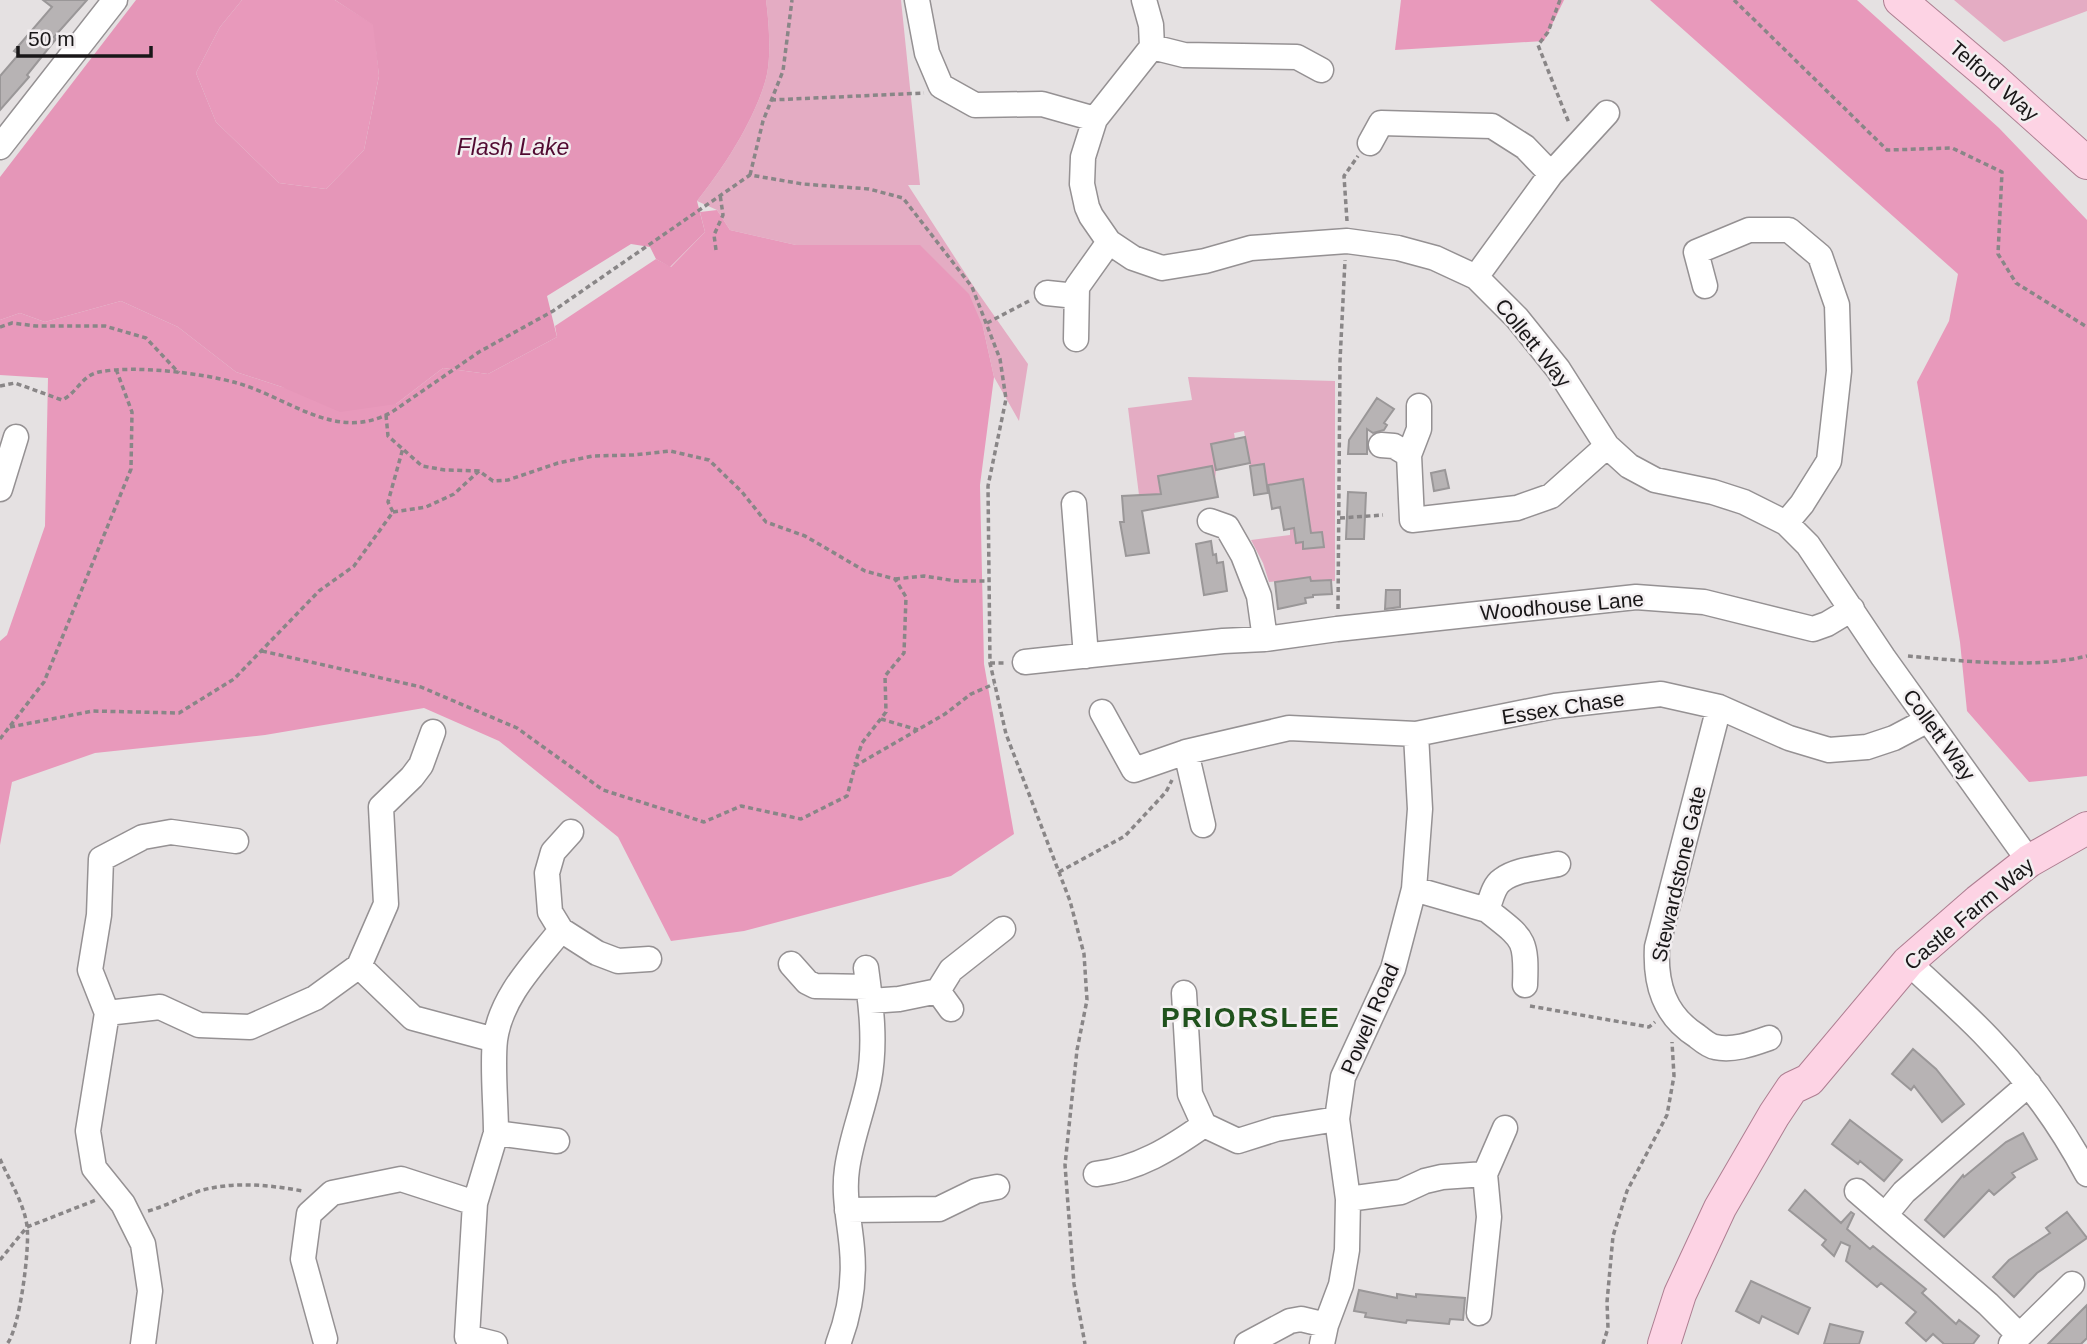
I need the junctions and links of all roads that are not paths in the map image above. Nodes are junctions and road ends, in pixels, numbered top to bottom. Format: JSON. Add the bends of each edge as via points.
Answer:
{"nodes":[{"id":1,"x":115,"y":0,"type":"edge"},
{"id":2,"x":917,"y":0,"type":"edge"},
{"id":3,"x":1144,"y":0,"type":"edge"},
{"id":4,"x":1900,"y":0,"type":"edge"},
{"id":5,"x":1152,"y":47,"type":"junction"},
{"id":6,"x":1321,"y":70,"type":"dead end"},
{"id":7,"x":1606,"y":113,"type":"dead end"},
{"id":8,"x":1095,"y":119,"type":"junction"},
{"id":9,"x":1370,"y":143,"type":"road end"},
{"id":10,"x":0,"y":147,"type":"edge"},
{"id":11,"x":2087,"y":163,"type":"edge"},
{"id":12,"x":1551,"y":174,"type":"junction"},
{"id":13,"x":1109,"y":242,"type":"junction"},
{"id":14,"x":1476,"y":277,"type":"junction"},
{"id":15,"x":1705,"y":286,"type":"dead end"},
{"id":16,"x":1047,"y":293,"type":"road end"},
{"id":17,"x":1076,"y":296,"type":"junction"},
{"id":18,"x":1076,"y":339,"type":"dead end"},
{"id":19,"x":1419,"y":406,"type":"dead end"},
{"id":20,"x":16,"y":437,"type":"dead end"},
{"id":21,"x":1381,"y":445,"type":"dead end"},
{"id":22,"x":1607,"y":446,"type":"junction"},
{"id":23,"x":1409,"y":465,"type":"junction"},
{"id":24,"x":0,"y":489,"type":"edge"},
{"id":25,"x":1074,"y":503,"type":"dead end"},
{"id":26,"x":1224,"y":520,"type":"dead end"},
{"id":27,"x":1786,"y":523,"type":"junction"},
{"id":28,"x":1852,"y":608,"type":"junction"},
{"id":29,"x":1265,"y":639,"type":"junction"},
{"id":30,"x":1086,"y":656,"type":"junction"},
{"id":31,"x":1025,"y":662,"type":"dead end"},
{"id":32,"x":1719,"y":707,"type":"junction"},
{"id":33,"x":1102,"y":712,"type":"dead end"},
{"id":34,"x":1928,"y":720,"type":"junction"},
{"id":35,"x":433,"y":732,"type":"dead end"},
{"id":36,"x":1416,"y":734,"type":"junction"},
{"id":37,"x":1186,"y":752,"type":"junction"},
{"id":38,"x":1203,"y":825,"type":"dead end"},
{"id":39,"x":2087,"y":828,"type":"edge"},
{"id":40,"x":571,"y":832,"type":"dead end"},
{"id":41,"x":236,"y":841,"type":"dead end"},
{"id":42,"x":2029,"y":861,"type":"junction"},
{"id":43,"x":1558,"y":864,"type":"dead end"},
{"id":44,"x":1414,"y":889,"type":"junction"},
{"id":45,"x":1491,"y":899,"type":"junction"},
{"id":46,"x":1003,"y":929,"type":"dead end"},
{"id":47,"x":561,"y":930,"type":"junction"},
{"id":48,"x":649,"y":958,"type":"dead end"},
{"id":49,"x":1908,"y":962,"type":"junction"},
{"id":50,"x":791,"y":964,"type":"dead end"},
{"id":51,"x":359,"y":966,"type":"junction"},
{"id":52,"x":868,"y":985,"type":"junction"},
{"id":53,"x":1184,"y":993,"type":"dead end"},
{"id":54,"x":1524,"y":995,"type":"road end"},
{"id":55,"x":107,"y":1013,"type":"junction"},
{"id":56,"x":1769,"y":1038,"type":"dead end"},
{"id":57,"x":495,"y":1040,"type":"junction"},
{"id":58,"x":1810,"y":1080,"type":"junction"},
{"id":59,"x":2029,"y":1084,"type":"junction"},
{"id":60,"x":1337,"y":1119,"type":"junction"},
{"id":61,"x":1204,"y":1125,"type":"junction"},
{"id":62,"x":1505,"y":1128,"type":"dead end"},
{"id":63,"x":496,"y":1133,"type":"junction"},
{"id":64,"x":557,"y":1141,"type":"dead end"},
{"id":65,"x":1096,"y":1174,"type":"dead end"},
{"id":66,"x":1485,"y":1174,"type":"junction"},
{"id":67,"x":2087,"y":1174,"type":"edge"},
{"id":68,"x":997,"y":1187,"type":"dead end"},
{"id":69,"x":1857,"y":1191,"type":"dead end"},
{"id":70,"x":1348,"y":1199,"type":"junction"},
{"id":71,"x":475,"y":1203,"type":"junction"},
{"id":72,"x":847,"y":1210,"type":"junction"},
{"id":73,"x":1885,"y":1215,"type":"junction"},
{"id":74,"x":2072,"y":1284,"type":"dead end"},
{"id":75,"x":1479,"y":1313,"type":"dead end"},
{"id":76,"x":1324,"y":1334,"type":"edge"},
{"id":77,"x":325,"y":1339,"type":"dead end"},
{"id":78,"x":467,"y":1340,"type":"edge"},
{"id":79,"x":2015,"y":1340,"type":"edge"},
{"id":80,"x":143,"y":1344,"type":"edge"},
{"id":81,"x":495,"y":1344,"type":"edge"},
{"id":82,"x":838,"y":1344,"type":"edge"},
{"id":83,"x":1247,"y":1344,"type":"edge"},
{"id":84,"x":1664,"y":1344,"type":"edge"},
{"id":85,"x":1683,"y":1344,"type":"edge"}],
"edges":[{"from":1,"to":10,"type":"street"},
{"from":2,"to":8,"type":"street","via":[[927,53],[941,86],[975,105],[1042,104]]},
{"from":3,"to":5,"type":"street"},
{"from":4,"to":11,"type":"main road","name":"Telford Way"},
{"from":5,"to":6,"type":"street","via":[[1184,55],[1297,57]]},
{"from":5,"to":8,"type":"street","name":"Collett Way"},
{"from":7,"to":12,"type":"street"},
{"from":8,"to":13,"type":"street","name":"Collett Way","via":[[1083,157],[1082,184],[1091,216]]},
{"from":9,"to":12,"type":"street","via":[[1381,123],[1492,126],[1525,147]]},
{"from":12,"to":14,"type":"street"},
{"from":13,"to":14,"type":"street","name":"Collett Way","via":[[1133,258],[1162,268],[1251,248],[1347,241],[1435,258]]},
{"from":13,"to":17,"type":"street"},
{"from":14,"to":22,"type":"street","name":"Collett Way","via":[[1558,369]]},
{"from":15,"to":27,"type":"street","via":[[1696,252],[1749,230],[1789,230],[1820,256],[1837,305],[1839,372],[1829,461]]},
{"from":16,"to":17,"type":"street"},
{"from":17,"to":18,"type":"street"},
{"from":19,"to":23,"type":"street","via":[[1419,429]]},
{"from":20,"to":24,"type":"street"},
{"from":21,"to":23,"type":"street","via":[[1394,446]]},
{"from":22,"to":23,"type":"street","via":[[1551,496],[1517,508],[1396,518]]},
{"from":22,"to":27,"type":"street","name":"Collett Way","via":[[1629,467],[1655,480],[1744,502]]},
{"from":25,"to":30,"type":"street"},
{"from":26,"to":29,"type":"street","via":[[1259,596]]},
{"from":27,"to":28,"type":"street","name":"Collett Way","via":[[1808,545]]},
{"from":28,"to":29,"type":"street","name":"Woodhouse Lane","via":[[1813,629],[1704,602],[1636,597]]},
{"from":28,"to":34,"type":"street","name":"Collett Way"},
{"from":29,"to":30,"type":"street","name":"Woodhouse Lane"},
{"from":30,"to":31,"type":"street","name":"Woodhouse Lane"},
{"from":32,"to":34,"type":"street","name":"Essex Chase","via":[[1829,750],[1867,747]]},
{"from":32,"to":36,"type":"street","name":"Essex Chase","via":[[1661,694],[1555,706]]},
{"from":32,"to":56,"type":"street","name":"Stewardstone Gate","via":[[1657,947],[1656,972],[1673,1015],[1714,1047],[1741,1047]]},
{"from":33,"to":37,"type":"street","name":"Essex Chase","via":[[1134,770]]},
{"from":34,"to":42,"type":"street","name":"Collett Way"},
{"from":35,"to":51,"type":"street","via":[[421,765],[381,807],[386,904]]},
{"from":36,"to":37,"type":"street","name":"Essex Chase","via":[[1289,728]]},
{"from":36,"to":44,"type":"street","name":"Powell Road","via":[[1420,809]]},
{"from":37,"to":38,"type":"street"},
{"from":39,"to":42,"type":"main road","name":"Castle Farm Way"},
{"from":40,"to":47,"type":"street","via":[[553,852],[547,873],[550,912]]},
{"from":41,"to":55,"type":"street","via":[[171,832],[144,837],[101,859],[99,915],[90,970]]},
{"from":42,"to":49,"type":"main road","name":"Castle Farm Way"},
{"from":43,"to":45,"type":"street","via":[[1502,880]]},
{"from":44,"to":45,"type":"street"},
{"from":44,"to":60,"type":"street","name":"Powell Road","via":[[1393,969],[1343,1077]]},
{"from":45,"to":54,"type":"street","via":[[1506,926],[1524,943]]},
{"from":46,"to":52,"type":"street","via":[[951,970],[945,1000],[899,999]]},
{"from":47,"to":48,"type":"street","via":[[608,958]]},
{"from":47,"to":57,"type":"street","via":[[516,987]]},
{"from":49,"to":58,"type":"main road","name":"Castle Farm Way"},
{"from":49,"to":59,"type":"street","via":[[1988,1037]]},
{"from":50,"to":52,"type":"street","via":[[816,986]]},
{"from":51,"to":55,"type":"street","via":[[315,998],[250,1027],[199,1025],[160,1007]]},
{"from":51,"to":57,"type":"street","via":[[413,1018]]},
{"from":52,"to":72,"type":"street","via":[[872,1053],[847,1169]]},
{"from":53,"to":61,"type":"street","via":[[1190,1094]]},
{"from":55,"to":80,"type":"street","via":[[88,1131],[94,1168],[143,1244],[149,1291]]},
{"from":57,"to":63,"type":"street"},
{"from":58,"to":84,"type":"main road","name":"Castle Farm Way","via":[[1792,1088],[1720,1208]]},
{"from":58,"to":85,"type":"main road","name":"Castle Farm Way","via":[[1806,1100],[1764,1164],[1720,1251]]},
{"from":59,"to":67,"type":"street"},
{"from":59,"to":73,"type":"street","via":[[1904,1192]]},
{"from":60,"to":61,"type":"street","via":[[1238,1141]]},
{"from":60,"to":70,"type":"street","name":"Powell Road"},
{"from":61,"to":65,"type":"street","via":[[1164,1153],[1116,1172]]},
{"from":62,"to":66,"type":"street"},
{"from":63,"to":64,"type":"street"},
{"from":63,"to":71,"type":"street"},
{"from":66,"to":70,"type":"street","via":[[1442,1177],[1401,1192]]},
{"from":66,"to":75,"type":"street","via":[[1489,1217]]},
{"from":68,"to":72,"type":"street","via":[[976,1191],[939,1209]]},
{"from":69,"to":73,"type":"street"},
{"from":70,"to":76,"type":"street","name":"Powell Road","via":[[1347,1250]]},
{"from":71,"to":77,"type":"street","via":[[401,1179],[332,1193],[309,1214],[303,1259]]},
{"from":71,"to":78,"type":"street"},
{"from":72,"to":82,"type":"street","via":[[854,1284]]},
{"from":73,"to":79,"type":"street","via":[[1988,1304]]},
{"from":74,"to":79,"type":"street"},
{"from":76,"to":83,"type":"street","via":[[1301,1319]]},
{"from":78,"to":81,"type":"street"}]}
